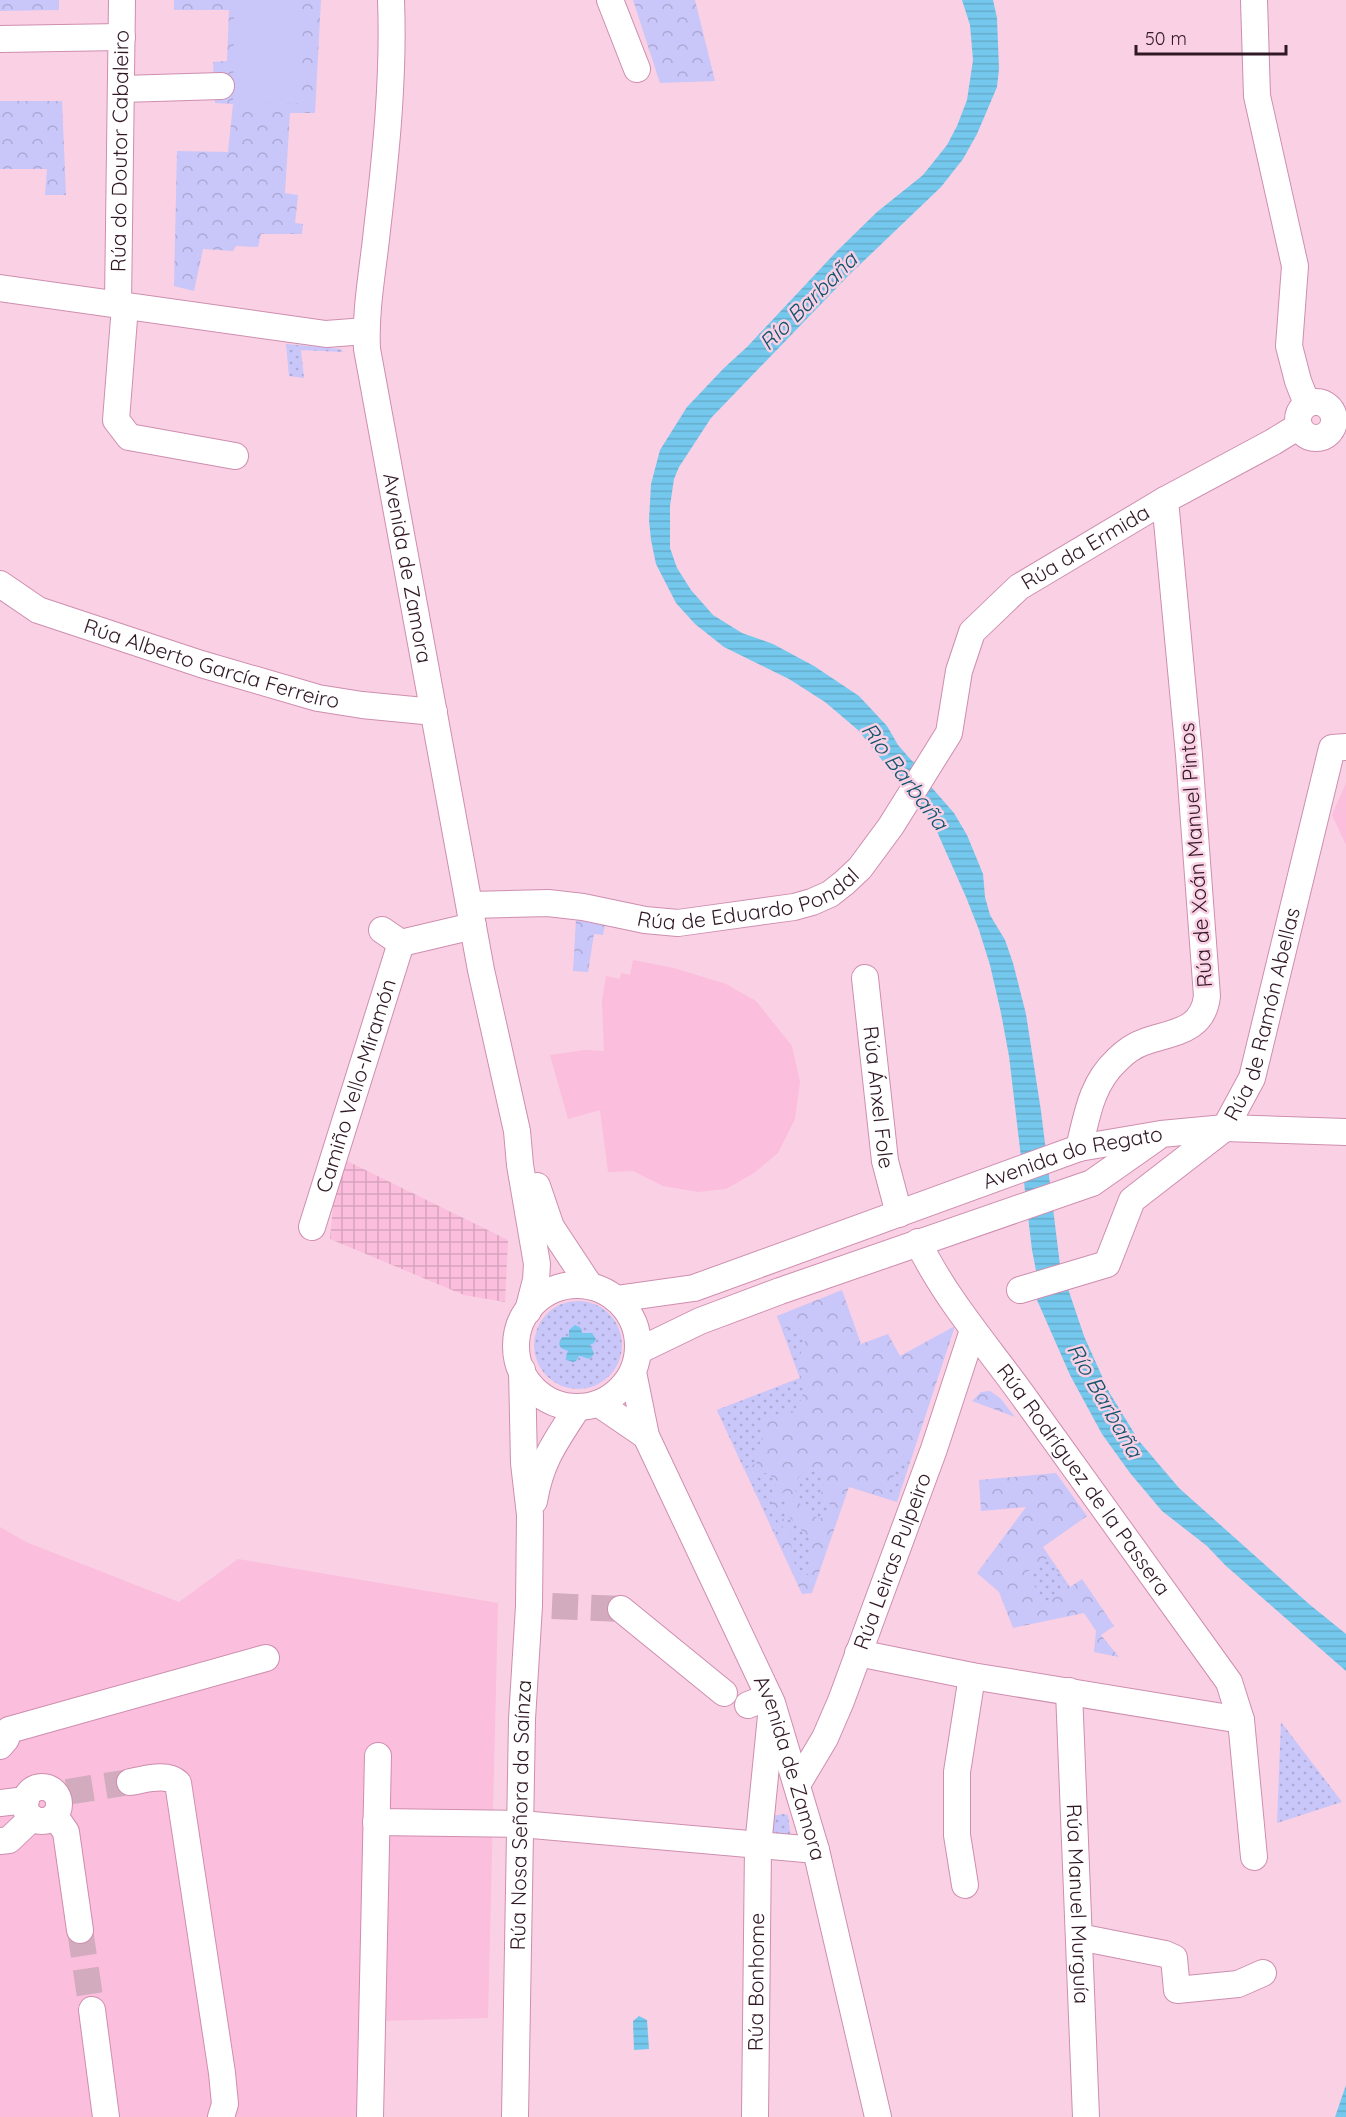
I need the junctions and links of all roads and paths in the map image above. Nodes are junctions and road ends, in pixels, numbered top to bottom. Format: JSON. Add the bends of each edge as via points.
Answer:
{"nodes":[{"id":1,"x":122,"y":0,"type":"edge"},
{"id":2,"x":391,"y":0,"type":"edge"},
{"id":3,"x":610,"y":0,"type":"edge"},
{"id":4,"x":1254,"y":0,"type":"edge"},
{"id":5,"x":122,"y":37,"type":"junction"},
{"id":6,"x":0,"y":39,"type":"edge"},
{"id":7,"x":637,"y":69,"type":"dead end"},
{"id":8,"x":221,"y":86,"type":"dead end"},
{"id":9,"x":122,"y":89,"type":"junction"},
{"id":10,"x":0,"y":288,"type":"edge"},
{"id":11,"x":122,"y":305,"type":"junction"},
{"id":12,"x":366,"y":331,"type":"junction"},
{"id":13,"x":1303,"y":415,"type":"junction"},
{"id":14,"x":1340,"y":423,"type":"edge"},
{"id":15,"x":235,"y":456,"type":"dead end"},
{"id":16,"x":1165,"y":500,"type":"junction"},
{"id":17,"x":0,"y":584,"type":"edge"},
{"id":18,"x":434,"y":712,"type":"junction"},
{"id":19,"x":949,"y":733,"type":"joint"},
{"id":20,"x":1346,"y":747,"type":"edge"},
{"id":21,"x":471,"y":916,"type":"junction"},
{"id":22,"x":391,"y":936,"type":"joint"},
{"id":23,"x":865,"y":978,"type":"dead end"},
{"id":24,"x":1225,"y":1128,"type":"junction"},
{"id":25,"x":517,"y":1131,"type":"junction"},
{"id":26,"x":1346,"y":1132,"type":"edge"},
{"id":27,"x":1161,"y":1134,"type":"junction"},
{"id":28,"x":1079,"y":1148,"type":"junction"},
{"id":29,"x":899,"y":1214,"type":"junction"},
{"id":30,"x":312,"y":1227,"type":"dead end"},
{"id":31,"x":918,"y":1242,"type":"junction"},
{"id":32,"x":590,"y":1286,"type":"junction"},
{"id":33,"x":1027,"y":1288,"type":"dead end"},
{"id":34,"x":616,"y":1299,"type":"junction"},
{"id":35,"x":528,"y":1311,"type":"junction"},
{"id":36,"x":973,"y":1330,"type":"junction"},
{"id":37,"x":636,"y":1361,"type":"junction"},
{"id":38,"x":522,"y":1370,"type":"junction"},
{"id":39,"x":588,"y":1406,"type":"junction"},
{"id":40,"x":646,"y":1436,"type":"junction"},
{"id":41,"x":530,"y":1515,"type":"junction"},
{"id":42,"x":621,"y":1609,"type":"tunnel mouth"},
{"id":43,"x":858,"y":1653,"type":"junction"},
{"id":44,"x":266,"y":1658,"type":"dead end"},
{"id":45,"x":972,"y":1676,"type":"junction"},
{"id":46,"x":1069,"y":1691,"type":"junction"},
{"id":47,"x":724,"y":1693,"type":"dead end"},
{"id":48,"x":763,"y":1702,"type":"junction"},
{"id":49,"x":1241,"y":1720,"type":"junction"},
{"id":50,"x":0,"y":1746,"type":"edge"},
{"id":51,"x":378,"y":1756,"type":"dead end"},
{"id":52,"x":130,"y":1782,"type":"tunnel mouth"},
{"id":53,"x":797,"y":1785,"type":"junction"},
{"id":54,"x":0,"y":1803,"type":"edge"},
{"id":55,"x":47,"y":1804,"type":"junction"},
{"id":56,"x":376,"y":1822,"type":"junction"},
{"id":57,"x":521,"y":1824,"type":"junction"},
{"id":58,"x":0,"y":1841,"type":"edge"},
{"id":59,"x":758,"y":1846,"type":"junction"},
{"id":60,"x":816,"y":1850,"type":"junction"},
{"id":61,"x":1254,"y":1857,"type":"dead end"},
{"id":62,"x":965,"y":1885,"type":"dead end"},
{"id":63,"x":80,"y":1930,"type":"tunnel mouth"},
{"id":64,"x":1079,"y":1937,"type":"junction"},
{"id":65,"x":1263,"y":1974,"type":"dead end"},
{"id":66,"x":92,"y":2010,"type":"tunnel mouth"},
{"id":67,"x":106,"y":2117,"type":"edge"},
{"id":68,"x":221,"y":2117,"type":"edge"},
{"id":69,"x":370,"y":2117,"type":"edge"},
{"id":70,"x":515,"y":2117,"type":"edge"},
{"id":71,"x":755,"y":2117,"type":"edge"},
{"id":72,"x":878,"y":2117,"type":"edge"},
{"id":73,"x":1086,"y":2117,"type":"edge"}],
"edges":[{"from":1,"to":5,"type":"street","name":"Rúa do Doutor Cabaleiro"},
{"from":2,"to":12,"type":"street","name":"Avenida de Zamora","via":[[393,28],[385,147]]},
{"from":3,"to":7,"type":"street"},
{"from":4,"to":13,"type":"street","via":[[1257,96],[1295,266],[1289,346]]},
{"from":5,"to":6,"type":"street"},
{"from":5,"to":9,"type":"street","name":"Rúa do Doutor Cabaleiro"},
{"from":8,"to":9,"type":"street"},
{"from":9,"to":11,"type":"street","name":"Rúa do Doutor Cabaleiro"},
{"from":10,"to":11,"type":"street"},
{"from":11,"to":12,"type":"street","via":[[326,334]]},
{"from":11,"to":15,"type":"street","name":"Rúa do Doutor Cabaleiro","via":[[116,420],[129,437]]},
{"from":12,"to":18,"type":"street","name":"Avenida de Zamora","via":[[371,377]]},
{"from":13,"to":14,"type":"street","via":[[1305,435],[1318,438]]},
{"from":13,"to":16,"type":"street","name":"Rúa da Ermida","via":[[1273,442]]},
{"from":16,"to":19,"type":"street","name":"Rúa da Ermida","via":[[1019,587],[972,632],[959,671]]},
{"from":16,"to":28,"type":"street","name":"Rúa de Xoán Manuel Pintos","via":[[1190,755],[1207,996],[1201,1014],[1188,1027],[1141,1043],[1118,1059],[1091,1099]]},
{"from":17,"to":18,"type":"street","name":"Rúa Alberto García Ferreiro","via":[[38,610],[201,664],[318,698]]},
{"from":18,"to":21,"type":"street","name":"Avenida de Zamora"},
{"from":19,"to":21,"type":"street","name":"Rúa de Eduardo Pondal","via":[[860,868],[821,898],[794,907],[678,924],[548,903]]},
{"from":20,"to":24,"type":"street","name":"Rúa de Ramón Abellas","via":[[1332,748],[1252,1078]]},
{"from":21,"to":22,"type":"street","name":"Rúa de Eduardo Pondal"},
{"from":21,"to":25,"type":"street","name":"Avenida de Zamora"},
{"from":22,"to":30,"type":"street","name":"Camiño Vello-Miramón"},
{"from":23,"to":29,"type":"street","name":"Rúa Ánxel Fole","via":[[885,1161]]},
{"from":24,"to":26,"type":"street"},
{"from":24,"to":27,"type":"street"},
{"from":24,"to":33,"type":"street","name":"Rúa de Ramón Abellas","via":[[1132,1200],[1107,1264]]},
{"from":25,"to":32,"type":"street","name":"Avenida de Zamora","via":[[551,1227]]},
{"from":25,"to":35,"type":"street","name":"Avenida de Zamora","via":[[537,1264]]},
{"from":27,"to":28,"type":"street","name":"Avenida do Regato"},
{"from":27,"to":31,"type":"street","name":"Avenida do Regato","via":[[1092,1183]]},
{"from":28,"to":29,"type":"street","name":"Avenida do Regato"},
{"from":29,"to":34,"type":"street","name":"Avenida do Regato","via":[[694,1288]]},
{"from":31,"to":36,"type":"street","name":"Rúa Rodríguez de la Passera","via":[[933,1273]]},
{"from":31,"to":37,"type":"street","name":"Avenida do Regato","via":[[700,1321]]},
{"from":32,"to":34,"type":"street"},
{"from":32,"to":35,"type":"street","via":[[570,1285],[550,1291]]},
{"from":34,"to":37,"type":"street","via":[[633,1323],[638,1339]]},
{"from":35,"to":38,"type":"street","via":[[516,1340]]},
{"from":36,"to":43,"type":"street","name":"Rúa Leiras Pulpeiro","via":[[934,1449]]},
{"from":36,"to":49,"type":"street","name":"Rúa Rodríguez de la Passera","via":[[1229,1682]]},
{"from":37,"to":39,"type":"street","via":[[622,1388],[607,1400]]},
{"from":37,"to":40,"type":"street","name":"Avenida de Zamora"},
{"from":38,"to":39,"type":"street","via":[[532,1387],[558,1404]]},
{"from":38,"to":41,"type":"street"},
{"from":39,"to":40,"type":"street"},
{"from":39,"to":41,"type":"street","via":[[555,1440]]},
{"from":40,"to":48,"type":"street","name":"Avenida de Zamora"},
{"from":41,"to":57,"type":"street","name":"Rúa Nosa Señora da Saínza","via":[[540,1606],[522,1719]]},
{"from":42,"to":47,"type":"street"},
{"from":43,"to":45,"type":"street"},
{"from":43,"to":53,"type":"street","name":"Rúa Leiras Pulpeiro","via":[[833,1721]]},
{"from":44,"to":50,"type":"street","via":[[9,1730]]},
{"from":45,"to":46,"type":"street"},
{"from":45,"to":62,"type":"street","via":[[957,1772],[957,1835]]},
{"from":46,"to":49,"type":"street"},
{"from":46,"to":64,"type":"street","name":"Rúa Manuel Murguía"},
{"from":48,"to":53,"type":"street","name":"Avenida de Zamora"},
{"from":48,"to":59,"type":"street","name":"Rúa Bonhome"},
{"from":49,"to":61,"type":"street","name":"Rúa Rodríguez de la Passera"},
{"from":51,"to":56,"type":"street"},
{"from":52,"to":68,"type":"street","via":[[161,1777],[178,1783],[222,2073],[225,2104]]},
{"from":53,"to":60,"type":"street","name":"Avenida de Zamora"},
{"from":54,"to":55,"type":"street"},
{"from":55,"to":58,"type":"street","via":[[9,1840]]},
{"from":55,"to":63,"type":"street","via":[[66,1832]]},
{"from":56,"to":57,"type":"street"},
{"from":56,"to":69,"type":"street"},
{"from":57,"to":59,"type":"street"},
{"from":57,"to":70,"type":"street","name":"Rúa Nosa Señora da Saínza"},
{"from":59,"to":60,"type":"street"},
{"from":59,"to":71,"type":"street","name":"Rúa Bonhome"},
{"from":60,"to":72,"type":"street","name":"Avenida de Zamora"},
{"from":64,"to":65,"type":"street","via":[[1174,1958],[1177,1990],[1238,1984]]},
{"from":64,"to":73,"type":"street","name":"Rúa Manuel Murguía"},
{"from":66,"to":67,"type":"street"}]}
